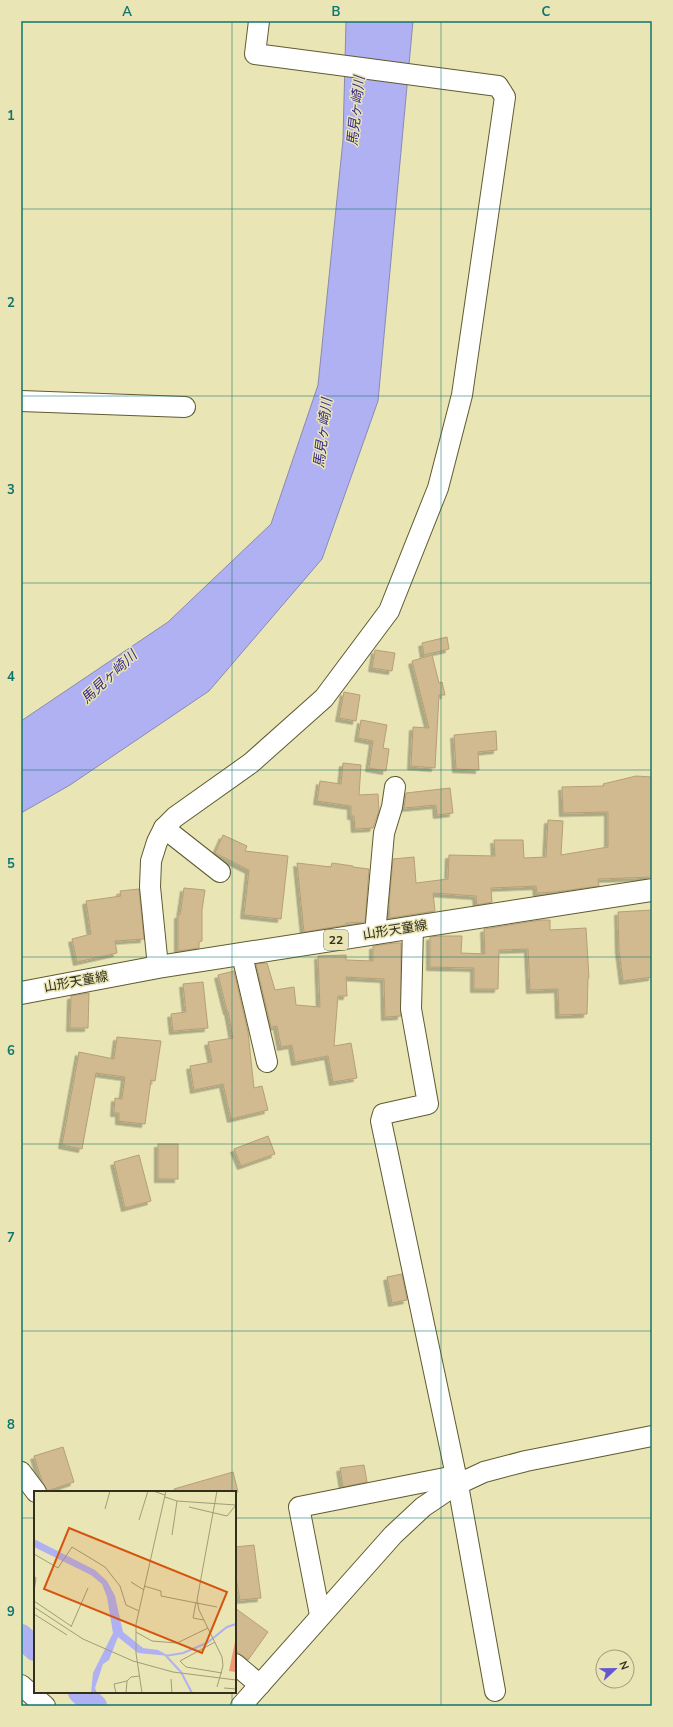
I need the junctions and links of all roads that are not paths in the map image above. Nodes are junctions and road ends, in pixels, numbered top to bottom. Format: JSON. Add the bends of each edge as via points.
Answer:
{"nodes":[{"id":1,"x":260,"y":21,"type":"edge"},
{"id":2,"x":21,"y":401,"type":"edge"},
{"id":3,"x":185,"y":407,"type":"dead end"},
{"id":4,"x":395,"y":787,"type":"dead end"},
{"id":5,"x":164,"y":828,"type":"junction"},
{"id":6,"x":220,"y":872,"type":"dead end"},
{"id":7,"x":652,"y":890,"type":"edge"},
{"id":8,"x":412,"y":927,"type":"junction"},
{"id":9,"x":375,"y":934,"type":"junction"},
{"id":10,"x":242,"y":955,"type":"junction"},
{"id":11,"x":158,"y":967,"type":"junction"},
{"id":12,"x":21,"y":993,"type":"edge"},
{"id":13,"x":267,"y":1062,"type":"dead end"},
{"id":14,"x":652,"y":1436,"type":"edge"},
{"id":15,"x":21,"y":1472,"type":"edge"},
{"id":16,"x":456,"y":1480,"type":"junction"},
{"id":17,"x":35,"y":1491,"type":"edge"},
{"id":18,"x":320,"y":1615,"type":"junction"},
{"id":19,"x":236,"y":1665,"type":"edge"},
{"id":20,"x":21,"y":1685,"type":"edge"},
{"id":21,"x":260,"y":1685,"type":"junction"},
{"id":22,"x":495,"y":1691,"type":"dead end"},
{"id":23,"x":45,"y":1706,"type":"edge"},
{"id":24,"x":241,"y":1706,"type":"edge"}],
"edges":[{"from":1,"to":5,"type":"street","via":[[255,54],[498,86],[505,97],[462,395],[438,488],[388,611],[324,698],[251,763],[175,817]]},
{"from":2,"to":3,"type":"street"},
{"from":4,"to":9,"type":"street","via":[[384,833]]},
{"from":5,"to":6,"type":"street"},
{"from":5,"to":11,"type":"street","via":[[151,861],[150,887]]},
{"from":7,"to":8,"type":"main road","name":"山形天童線","number":"22"},
{"from":8,"to":9,"type":"main road","name":"山形天童線","number":"22"},
{"from":8,"to":16,"type":"street","via":[[411,1009],[428,1104],[383,1114],[381,1121]]},
{"from":9,"to":10,"type":"main road","name":"山形天童線","number":"22"},
{"from":10,"to":11,"type":"main road","name":"山形天童線","number":"22"},
{"from":10,"to":13,"type":"street"},
{"from":11,"to":12,"type":"main road","name":"山形天童線","number":"22"},
{"from":14,"to":16,"type":"street","via":[[526,1462]]},
{"from":15,"to":17,"type":"street"},
{"from":16,"to":18,"type":"street","via":[[393,1535]]},
{"from":16,"to":18,"type":"street","via":[[299,1507]]},
{"from":16,"to":22,"type":"street"},
{"from":18,"to":21,"type":"street"},
{"from":19,"to":21,"type":"street"},
{"from":20,"to":23,"type":"street"},
{"from":21,"to":24,"type":"street"}]}
